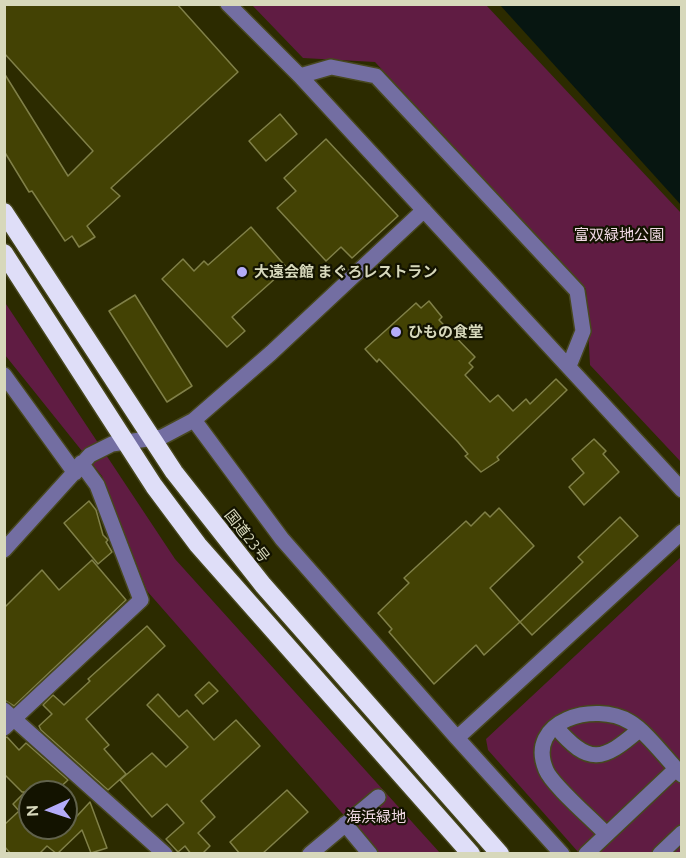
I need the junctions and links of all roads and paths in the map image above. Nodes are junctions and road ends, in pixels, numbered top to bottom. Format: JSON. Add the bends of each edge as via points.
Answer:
{"nodes":[{"id":1,"x":228,"y":4,"type":"edge"},
{"id":2,"x":300,"y":76,"type":"junction"},
{"id":3,"x":424,"y":210,"type":"junction"},
{"id":4,"x":4,"y":212,"type":"edge"},
{"id":5,"x":4,"y":253,"type":"edge"},
{"id":6,"x":569,"y":366,"type":"junction"},
{"id":7,"x":4,"y":375,"type":"edge"},
{"id":8,"x":194,"y":420,"type":"junction"},
{"id":9,"x":150,"y":440,"type":"junction"},
{"id":10,"x":125,"y":442,"type":"junction"},
{"id":11,"x":78,"y":468,"type":"junction"},
{"id":12,"x":681,"y":490,"type":"edge"},
{"id":13,"x":681,"y":532,"type":"edge"},
{"id":14,"x":4,"y":550,"type":"edge"},
{"id":15,"x":8,"y":719,"type":"edge"},
{"id":16,"x":556,"y":728,"type":"junction"},
{"id":17,"x":639,"y":730,"type":"junction"},
{"id":18,"x":457,"y":738,"type":"junction"},
{"id":19,"x":679,"y":772,"type":"edge"},
{"id":20,"x":378,"y":797,"type":"dead end"},
{"id":21,"x":345,"y":824,"type":"junction"},
{"id":22,"x":681,"y":833,"type":"edge"},
{"id":23,"x":606,"y":834,"type":"junction"},
{"id":24,"x":165,"y":854,"type":"edge"},
{"id":25,"x":310,"y":854,"type":"edge"},
{"id":26,"x":370,"y":854,"type":"edge"},
{"id":27,"x":471,"y":854,"type":"edge"},
{"id":28,"x":500,"y":854,"type":"edge"},
{"id":29,"x":562,"y":854,"type":"edge"},
{"id":30,"x":586,"y":854,"type":"edge"},
{"id":31,"x":660,"y":854,"type":"edge"}],
"edges":[{"from":1,"to":2,"type":"street"},
{"from":2,"to":3,"type":"street"},
{"from":2,"to":6,"type":"street","via":[[331,67],[376,76],[576,291],[583,331]]},
{"from":3,"to":6,"type":"street"},
{"from":3,"to":8,"type":"street"},
{"from":4,"to":9,"type":"highway","name":"国道23号"},
{"from":5,"to":10,"type":"highway"},
{"from":6,"to":12,"type":"street"},
{"from":7,"to":11,"type":"street"},
{"from":8,"to":9,"type":"street","via":[[175,432]]},
{"from":8,"to":18,"type":"street","via":[[282,539]]},
{"from":9,"to":10,"type":"street"},
{"from":9,"to":28,"type":"highway","name":"国道23号","via":[[263,585]]},
{"from":10,"to":11,"type":"street","via":[[99,448]]},
{"from":10,"to":27,"type":"highway","via":[[227,580]]},
{"from":11,"to":14,"type":"street"},
{"from":11,"to":15,"type":"street","via":[[97,485],[141,600]]},
{"from":13,"to":18,"type":"street"},
{"from":15,"to":24,"type":"street"},
{"from":16,"to":17,"type":"street","via":[[568,718],[588,711],[609,713],[632,722]]},
{"from":16,"to":17,"type":"street","via":[[572,746],[591,756],[615,751]]},
{"from":16,"to":23,"type":"street","via":[[543,744],[547,773]]},
{"from":17,"to":19,"type":"street"},
{"from":18,"to":29,"type":"street"},
{"from":19,"to":23,"type":"street"},
{"from":20,"to":21,"type":"street"},
{"from":21,"to":25,"type":"street"},
{"from":21,"to":26,"type":"street"},
{"from":22,"to":31,"type":"street"},
{"from":23,"to":30,"type":"street"}]}
